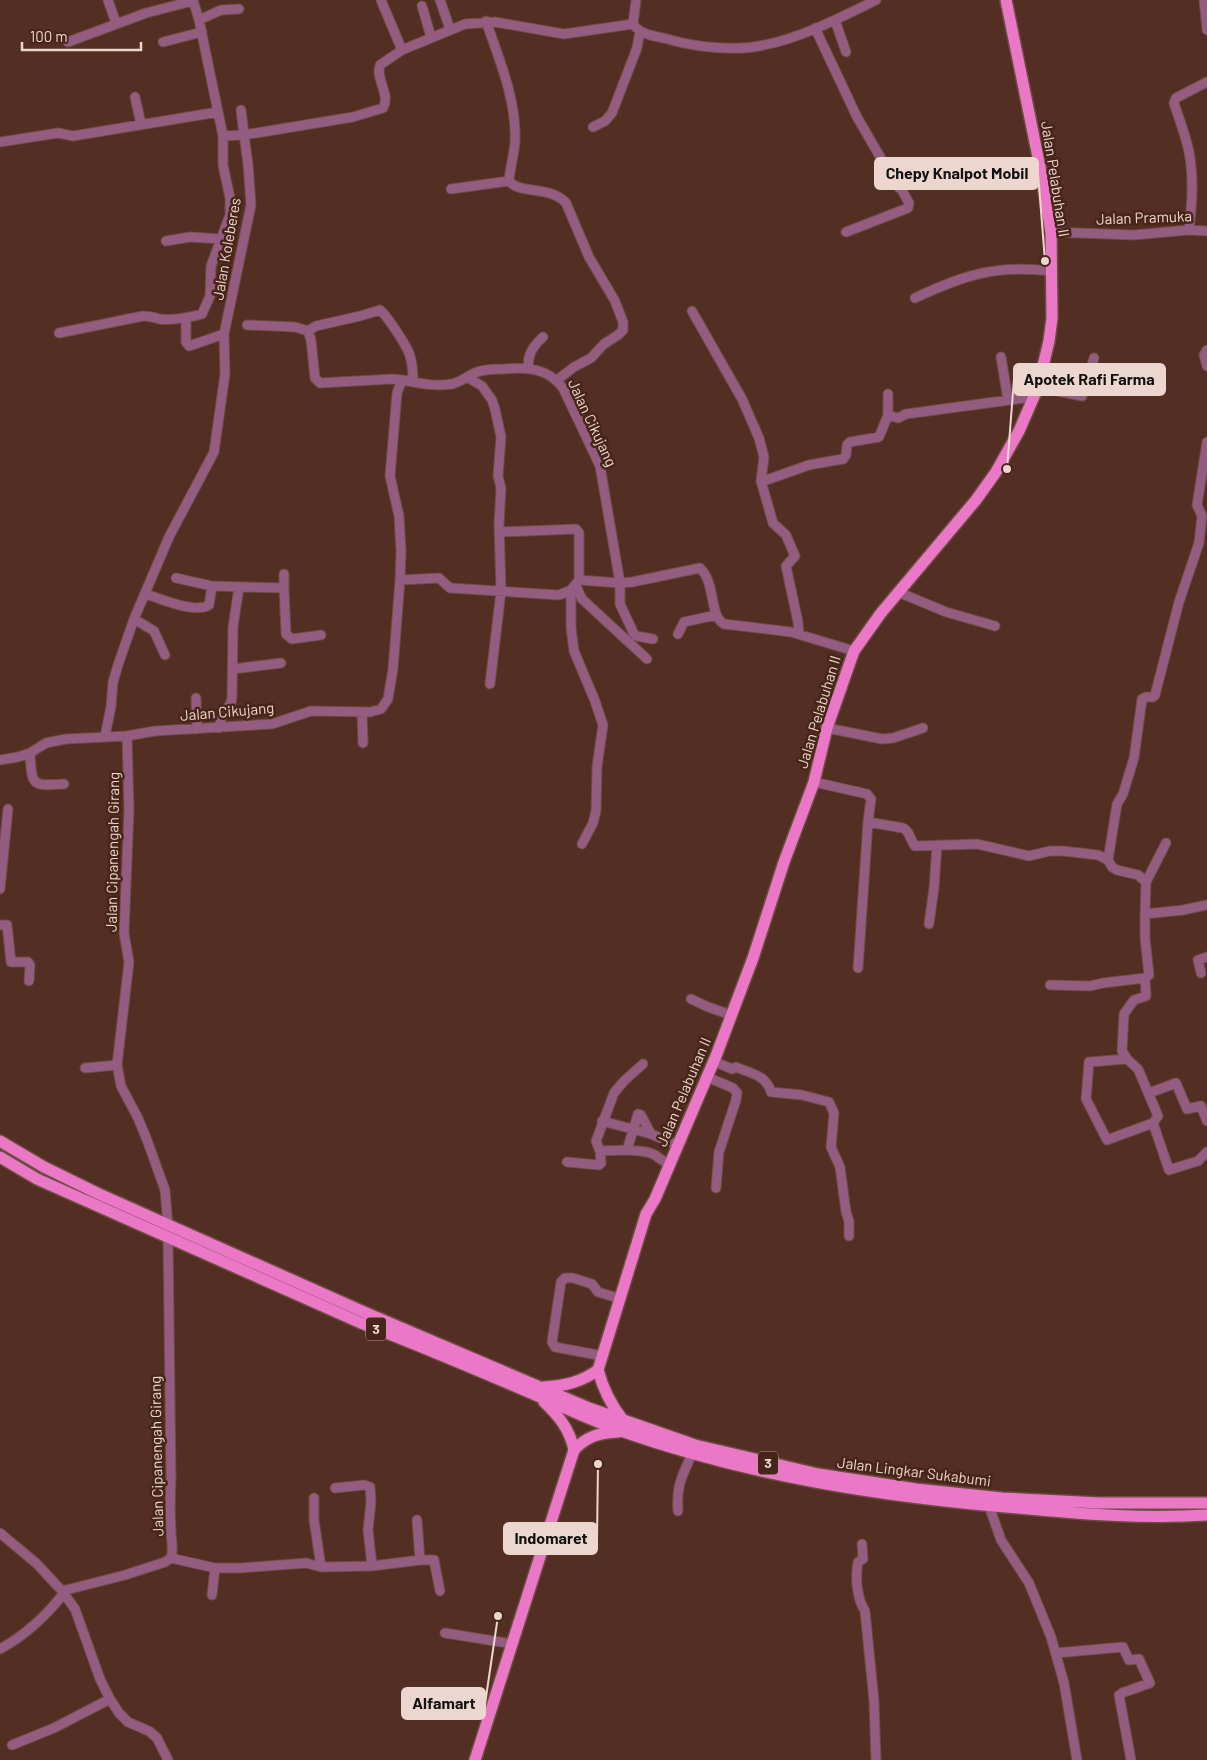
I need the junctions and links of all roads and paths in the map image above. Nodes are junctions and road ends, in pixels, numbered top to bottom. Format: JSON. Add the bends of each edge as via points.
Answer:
{"nodes":[{"id":1,"x":108,"y":0,"type":"edge"},
{"id":2,"x":193,"y":0,"type":"edge"},
{"id":3,"x":381,"y":0,"type":"edge"},
{"id":4,"x":440,"y":0,"type":"edge"},
{"id":5,"x":636,"y":0,"type":"edge"},
{"id":6,"x":876,"y":0,"type":"edge"},
{"id":7,"x":1006,"y":0,"type":"edge"},
{"id":8,"x":1204,"y":0,"type":"edge"},
{"id":9,"x":422,"y":6,"type":"dead end"},
{"id":10,"x":239,"y":9,"type":"dead end"},
{"id":11,"x":199,"y":20,"type":"junction"},
{"id":12,"x":836,"y":20,"type":"junction"},
{"id":13,"x":486,"y":22,"type":"junction"},
{"id":14,"x":116,"y":24,"type":"junction"},
{"id":15,"x":637,"y":28,"type":"junction"},
{"id":16,"x":815,"y":28,"type":"junction"},
{"id":17,"x":450,"y":29,"type":"junction"},
{"id":18,"x":1207,"y":30,"type":"edge"},
{"id":19,"x":202,"y":32,"type":"junction"},
{"id":20,"x":431,"y":37,"type":"junction"},
{"id":21,"x":68,"y":42,"type":"dead end"},
{"id":22,"x":163,"y":42,"type":"dead end"},
{"id":23,"x":402,"y":50,"type":"junction"},
{"id":24,"x":846,"y":52,"type":"dead end"},
{"id":25,"x":1207,"y":82,"type":"edge"},
{"id":26,"x":135,"y":97,"type":"dead end"},
{"id":27,"x":241,"y":110,"type":"dead end"},
{"id":28,"x":218,"y":112,"type":"junction"},
{"id":29,"x":141,"y":124,"type":"junction"},
{"id":30,"x":593,"y":126,"type":"dead end"},
{"id":31,"x":244,"y":135,"type":"junction"},
{"id":32,"x":223,"y":136,"type":"junction"},
{"id":33,"x":0,"y":142,"type":"edge"},
{"id":34,"x":509,"y":181,"type":"junction"},
{"id":35,"x":451,"y":189,"type":"dead end"},
{"id":36,"x":1189,"y":230,"type":"junction"},
{"id":37,"x":1207,"y":231,"type":"edge"},
{"id":38,"x":846,"y":232,"type":"dead end"},
{"id":39,"x":1051,"y":232,"type":"junction"},
{"id":40,"x":221,"y":239,"type":"junction"},
{"id":41,"x":166,"y":241,"type":"dead end"},
{"id":42,"x":1052,"y":271,"type":"junction"},
{"id":43,"x":915,"y":298,"type":"dead end"},
{"id":44,"x":692,"y":311,"type":"dead end"},
{"id":45,"x":186,"y":318,"type":"junction"},
{"id":46,"x":247,"y":325,"type":"dead end"},
{"id":47,"x":308,"y":331,"type":"junction"},
{"id":48,"x":60,"y":333,"type":"dead end"},
{"id":49,"x":224,"y":334,"type":"junction"},
{"id":50,"x":543,"y":337,"type":"dead end"},
{"id":51,"x":1207,"y":350,"type":"edge"},
{"id":52,"x":1001,"y":357,"type":"dead end"},
{"id":53,"x":1094,"y":358,"type":"dead end"},
{"id":54,"x":1207,"y":366,"type":"edge"},
{"id":55,"x":529,"y":368,"type":"junction"},
{"id":56,"x":467,"y":377,"type":"junction"},
{"id":57,"x":402,"y":380,"type":"junction"},
{"id":58,"x":413,"y":382,"type":"junction"},
{"id":59,"x":560,"y":384,"type":"junction"},
{"id":60,"x":1035,"y":392,"type":"junction"},
{"id":61,"x":888,"y":394,"type":"dead end"},
{"id":62,"x":1008,"y":400,"type":"junction"},
{"id":63,"x":888,"y":415,"type":"junction"},
{"id":64,"x":1207,"y":442,"type":"edge"},
{"id":65,"x":762,"y":482,"type":"junction"},
{"id":66,"x":500,"y":532,"type":"junction"},
{"id":67,"x":284,"y":574,"type":"dead end"},
{"id":68,"x":176,"y":578,"type":"dead end"},
{"id":69,"x":400,"y":580,"type":"junction"},
{"id":70,"x":620,"y":583,"type":"junction"},
{"id":71,"x":575,"y":585,"type":"junction"},
{"id":72,"x":212,"y":586,"type":"junction"},
{"id":73,"x":239,"y":587,"type":"junction"},
{"id":74,"x":284,"y":588,"type":"junction"},
{"id":75,"x":501,"y":591,"type":"junction"},
{"id":76,"x":898,"y":592,"type":"junction"},
{"id":77,"x":146,"y":594,"type":"junction"},
{"id":78,"x":716,"y":615,"type":"junction"},
{"id":79,"x":134,"y":619,"type":"junction"},
{"id":80,"x":994,"y":626,"type":"dead end"},
{"id":81,"x":678,"y":634,"type":"dead end"},
{"id":82,"x":798,"y":634,"type":"junction"},
{"id":83,"x":321,"y":635,"type":"dead end"},
{"id":84,"x":653,"y":639,"type":"dead end"},
{"id":85,"x":854,"y":651,"type":"junction"},
{"id":86,"x":164,"y":655,"type":"dead end"},
{"id":87,"x":648,"y":659,"type":"dead end"},
{"id":88,"x":280,"y":662,"type":"dead end"},
{"id":89,"x":233,"y":669,"type":"junction"},
{"id":90,"x":490,"y":684,"type":"dead end"},
{"id":91,"x":196,"y":698,"type":"dead end"},
{"id":92,"x":362,"y":712,"type":"junction"},
{"id":93,"x":219,"y":728,"type":"junction"},
{"id":94,"x":827,"y":728,"type":"junction"},
{"id":95,"x":923,"y":728,"type":"dead end"},
{"id":96,"x":197,"y":729,"type":"junction"},
{"id":97,"x":105,"y":736,"type":"junction"},
{"id":98,"x":127,"y":736,"type":"junction"},
{"id":99,"x":363,"y":743,"type":"dead end"},
{"id":100,"x":30,"y":754,"type":"junction"},
{"id":101,"x":0,"y":760,"type":"edge"},
{"id":102,"x":814,"y":782,"type":"junction"},
{"id":103,"x":64,"y":784,"type":"dead end"},
{"id":104,"x":8,"y":809,"type":"dead end"},
{"id":105,"x":868,"y":822,"type":"junction"},
{"id":106,"x":582,"y":844,"type":"dead end"},
{"id":107,"x":1166,"y":844,"type":"dead end"},
{"id":108,"x":937,"y":846,"type":"junction"},
{"id":109,"x":1108,"y":860,"type":"junction"},
{"id":110,"x":1146,"y":882,"type":"junction"},
{"id":111,"x":0,"y":889,"type":"edge"},
{"id":112,"x":1207,"y":905,"type":"edge"},
{"id":113,"x":1145,"y":914,"type":"junction"},
{"id":114,"x":929,"y":924,"type":"dead end"},
{"id":115,"x":0,"y":925,"type":"edge"},
{"id":116,"x":1207,"y":957,"type":"edge"},
{"id":117,"x":858,"y":968,"type":"dead end"},
{"id":118,"x":1201,"y":973,"type":"dead end"},
{"id":119,"x":1145,"y":978,"type":"junction"},
{"id":120,"x":30,"y":982,"type":"dead end"},
{"id":121,"x":1050,"y":985,"type":"dead end"},
{"id":122,"x":691,"y":999,"type":"dead end"},
{"id":123,"x":731,"y":1015,"type":"junction"},
{"id":124,"x":1126,"y":1059,"type":"junction"},
{"id":125,"x":714,"y":1061,"type":"junction"},
{"id":126,"x":643,"y":1064,"type":"dead end"},
{"id":127,"x":117,"y":1066,"type":"junction"},
{"id":128,"x":85,"y":1068,"type":"dead end"},
{"id":129,"x":707,"y":1077,"type":"junction"},
{"id":130,"x":1149,"y":1093,"type":"junction"},
{"id":131,"x":602,"y":1121,"type":"junction"},
{"id":132,"x":1207,"y":1121,"type":"edge"},
{"id":133,"x":1153,"y":1123,"type":"junction"},
{"id":134,"x":633,"y":1130,"type":"junction"},
{"id":135,"x":652,"y":1134,"type":"junction"},
{"id":136,"x":0,"y":1141,"type":"edge"},
{"id":137,"x":677,"y":1145,"type":"junction"},
{"id":138,"x":627,"y":1150,"type":"junction"},
{"id":139,"x":600,"y":1151,"type":"junction"},
{"id":140,"x":1207,"y":1152,"type":"edge"},
{"id":141,"x":0,"y":1157,"type":"edge"},
{"id":142,"x":567,"y":1162,"type":"dead end"},
{"id":143,"x":670,"y":1164,"type":"junction"},
{"id":144,"x":716,"y":1188,"type":"dead end"},
{"id":145,"x":168,"y":1226,"type":"junction"},
{"id":146,"x":849,"y":1236,"type":"dead end"},
{"id":147,"x":168,"y":1238,"type":"junction"},
{"id":148,"x":621,"y":1299,"type":"junction"},
{"id":149,"x":362,"y":1318,"type":"junction"},
{"id":150,"x":603,"y":1356,"type":"junction"},
{"id":151,"x":598,"y":1370,"type":"junction"},
{"id":152,"x":541,"y":1392,"type":"junction"},
{"id":153,"x":626,"y":1429,"type":"junction"},
{"id":154,"x":574,"y":1450,"type":"junction"},
{"id":155,"x":692,"y":1454,"type":"junction"},
{"id":156,"x":335,"y":1488,"type":"dead end"},
{"id":157,"x":910,"y":1493,"type":"junction"},
{"id":158,"x":314,"y":1498,"type":"dead end"},
{"id":159,"x":983,"y":1502,"type":"junction"},
{"id":160,"x":1207,"y":1503,"type":"edge"},
{"id":161,"x":678,"y":1511,"type":"dead end"},
{"id":162,"x":1207,"y":1516,"type":"edge"},
{"id":163,"x":418,"y":1520,"type":"dead end"},
{"id":164,"x":0,"y":1533,"type":"edge"},
{"id":165,"x":862,"y":1544,"type":"dead end"},
{"id":166,"x":171,"y":1558,"type":"junction"},
{"id":167,"x":420,"y":1560,"type":"junction"},
{"id":168,"x":372,"y":1566,"type":"junction"},
{"id":169,"x":215,"y":1568,"type":"junction"},
{"id":170,"x":321,"y":1568,"type":"junction"},
{"id":171,"x":440,"y":1591,"type":"dead end"},
{"id":172,"x":63,"y":1592,"type":"junction"},
{"id":173,"x":212,"y":1594,"type":"dead end"},
{"id":174,"x":445,"y":1633,"type":"dead end"},
{"id":175,"x":512,"y":1644,"type":"junction"},
{"id":176,"x":0,"y":1649,"type":"edge"},
{"id":177,"x":1056,"y":1653,"type":"junction"},
{"id":178,"x":110,"y":1699,"type":"junction"},
{"id":179,"x":12,"y":1745,"type":"dead end"},
{"id":180,"x":168,"y":1760,"type":"edge"},
{"id":181,"x":475,"y":1760,"type":"edge"},
{"id":182,"x":876,"y":1760,"type":"edge"},
{"id":183,"x":1077,"y":1760,"type":"edge"},
{"id":184,"x":1131,"y":1760,"type":"edge"}],
"edges":[{"from":1,"to":14,"type":"street"},
{"from":2,"to":11,"type":"street"},
{"from":2,"to":14,"type":"street"},
{"from":3,"to":23,"type":"street"},
{"from":4,"to":17,"type":"street"},
{"from":5,"to":15,"type":"street"},
{"from":6,"to":12,"type":"street"},
{"from":7,"to":39,"type":"main road","name":"Jalan Pelabuhan II"},
{"from":8,"to":18,"type":"street"},
{"from":9,"to":20,"type":"street"},
{"from":10,"to":11,"type":"street","via":[[221,10]]},
{"from":11,"to":19,"type":"street"},
{"from":12,"to":16,"type":"street"},
{"from":12,"to":24,"type":"street"},
{"from":13,"to":15,"type":"street","via":[[564,34]]},
{"from":13,"to":17,"type":"street"},
{"from":13,"to":34,"type":"street","via":[[508,86],[514,119],[515,143]]},
{"from":14,"to":21,"type":"street"},
{"from":15,"to":16,"type":"street","via":[[683,44],[739,49],[765,45]]},
{"from":15,"to":30,"type":"street","via":[[634,56],[612,113],[606,121]]},
{"from":16,"to":38,"type":"street","via":[[857,117],[909,203],[908,208]]},
{"from":17,"to":20,"type":"street"},
{"from":19,"to":22,"type":"street"},
{"from":19,"to":28,"type":"street"},
{"from":20,"to":23,"type":"street"},
{"from":23,"to":31,"type":"street","via":[[379,68],[386,98],[383,108],[353,117]]},
{"from":25,"to":36,"type":"street","via":[[1176,98],[1174,103],[1192,172]]},
{"from":26,"to":29,"type":"street"},
{"from":27,"to":31,"type":"street","name":"Jalan Koleberes"},
{"from":28,"to":29,"type":"street"},
{"from":28,"to":32,"type":"street"},
{"from":29,"to":33,"type":"street","via":[[73,136],[58,133]]},
{"from":31,"to":32,"type":"street"},
{"from":31,"to":49,"type":"street","name":"Jalan Koleberes","via":[[250,205]]},
{"from":32,"to":40,"type":"street","via":[[223,165],[231,203]]},
{"from":34,"to":35,"type":"street"},
{"from":34,"to":59,"type":"street","via":[[520,188],[559,196],[566,203],[623,322],[623,330],[618,335],[574,367]]},
{"from":36,"to":37,"type":"street","name":"Jalan Pramuka"},
{"from":36,"to":39,"type":"street","name":"Jalan Pramuka","via":[[1134,235]]},
{"from":39,"to":42,"type":"main road","name":"Jalan Pelabuhan II"},
{"from":40,"to":41,"type":"street","via":[[190,237]]},
{"from":40,"to":45,"type":"street","via":[[211,266],[210,296],[204,312]]},
{"from":42,"to":43,"type":"street","via":[[1011,269],[981,272]]},
{"from":42,"to":60,"type":"main road","name":"Jalan Pelabuhan II","via":[[1049,341]]},
{"from":44,"to":65,"type":"street","via":[[742,399],[759,438],[764,457]]},
{"from":45,"to":48,"type":"street","via":[[144,316]]},
{"from":45,"to":49,"type":"street","via":[[186,342],[189,346]]},
{"from":46,"to":47,"type":"street","via":[[295,327]]},
{"from":47,"to":57,"type":"street","via":[[316,382]]},
{"from":47,"to":58,"type":"street","via":[[316,326],[380,310],[408,349]]},
{"from":49,"to":77,"type":"street","name":"Jalan Koleberes","via":[[225,374],[214,452],[170,537]]},
{"from":50,"to":55,"type":"street","via":[[535,343],[529,355]]},
{"from":51,"to":54,"type":"street","via":[[1204,355]]},
{"from":52,"to":62,"type":"street"},
{"from":53,"to":60,"type":"street","via":[[1082,396]]},
{"from":55,"to":56,"type":"street","name":"Jalan Cikujang","via":[[479,371]]},
{"from":55,"to":59,"type":"street","name":"Jalan Cikujang","via":[[545,372]]},
{"from":56,"to":58,"type":"street","name":"Jalan Cikujang","via":[[452,384]]},
{"from":56,"to":66,"type":"street","via":[[488,393],[497,415],[501,437],[498,476],[501,488]]},
{"from":57,"to":58,"type":"street","name":"Jalan Cikujang"},
{"from":57,"to":69,"type":"street","name":"Jalan Cikujang","via":[[397,393],[390,476],[399,516]]},
{"from":59,"to":70,"type":"street","name":"Jalan Cikujang","via":[[602,476]]},
{"from":60,"to":62,"type":"street"},
{"from":60,"to":76,"type":"main road","name":"Jalan Pelabuhan II","via":[[1019,431],[996,472]]},
{"from":61,"to":63,"type":"street"},
{"from":62,"to":63,"type":"street","via":[[906,414],[898,418]]},
{"from":63,"to":65,"type":"street","via":[[879,437],[848,443],[846,456],[842,459],[809,465]]},
{"from":64,"to":109,"type":"street","via":[[1197,505],[1202,516],[1199,543],[1155,695],[1142,699],[1134,758],[1117,804]]},
{"from":65,"to":82,"type":"street","via":[[773,524],[788,536],[794,556],[786,566]]},
{"from":66,"to":71,"type":"street","via":[[576,529],[579,533]]},
{"from":66,"to":75,"type":"street"},
{"from":67,"to":74,"type":"street"},
{"from":68,"to":72,"type":"street"},
{"from":69,"to":75,"type":"street","via":[[439,578],[450,588]]},
{"from":69,"to":92,"type":"street","name":"Jalan Cikujang","via":[[388,698],[381,709]]},
{"from":70,"to":71,"type":"street"},
{"from":70,"to":78,"type":"street","via":[[700,568],[709,581]]},
{"from":70,"to":84,"type":"street","name":"Jalan Cikujang","via":[[620,604],[634,634]]},
{"from":71,"to":75,"type":"street","via":[[559,595]]},
{"from":71,"to":87,"type":"street","via":[[582,600]]},
{"from":71,"to":106,"type":"street","via":[[571,628],[574,651],[603,725],[597,767],[596,811]]},
{"from":72,"to":73,"type":"street"},
{"from":72,"to":77,"type":"street","via":[[209,605],[203,608],[179,605]]},
{"from":73,"to":74,"type":"street"},
{"from":73,"to":89,"type":"street","via":[[233,627]]},
{"from":74,"to":83,"type":"street","via":[[286,634],[292,639]]},
{"from":75,"to":90,"type":"street"},
{"from":76,"to":80,"type":"street","via":[[946,612]]},
{"from":76,"to":85,"type":"main road","name":"Jalan Pelabuhan II"},
{"from":77,"to":79,"type":"street","name":"Jalan Koleberes"},
{"from":78,"to":81,"type":"street","via":[[684,622]]},
{"from":78,"to":82,"type":"street","via":[[720,622],[728,625]]},
{"from":79,"to":86,"type":"street","via":[[154,632]]},
{"from":79,"to":97,"type":"street","name":"Jalan Koleberes","via":[[113,682]]},
{"from":82,"to":85,"type":"street"},
{"from":85,"to":94,"type":"main road","name":"Jalan Pelabuhan II"},
{"from":88,"to":89,"type":"street"},
{"from":89,"to":93,"type":"street","via":[[231,703],[222,715]]},
{"from":91,"to":96,"type":"street"},
{"from":92,"to":93,"type":"street","name":"Jalan Cikujang","via":[[312,711],[272,724]]},
{"from":92,"to":99,"type":"street"},
{"from":93,"to":96,"type":"street","name":"Jalan Cikujang"},
{"from":94,"to":95,"type":"street","via":[[882,740]]},
{"from":94,"to":102,"type":"main road","name":"Jalan Pelabuhan II"},
{"from":96,"to":98,"type":"street","name":"Jalan Cikujang"},
{"from":97,"to":98,"type":"street","name":"Jalan Cikujang"},
{"from":97,"to":100,"type":"street","name":"Jalan Cikujang","via":[[46,743]]},
{"from":98,"to":127,"type":"street","name":"Jalan Cipanengah Girang","via":[[129,810],[124,933],[129,962]]},
{"from":100,"to":101,"type":"street","name":"Jalan Cikujang"},
{"from":100,"to":103,"type":"street","via":[[35,782],[40,785]]},
{"from":102,"to":105,"type":"street","via":[[867,794],[871,799]]},
{"from":102,"to":123,"type":"main road","name":"Jalan Pelabuhan II"},
{"from":104,"to":111,"type":"street"},
{"from":105,"to":108,"type":"street","via":[[907,830],[915,846]]},
{"from":105,"to":117,"type":"street"},
{"from":107,"to":110,"type":"street"},
{"from":108,"to":109,"type":"street","via":[[977,844],[1029,856],[1050,851],[1072,851]]},
{"from":108,"to":114,"type":"street"},
{"from":109,"to":110,"type":"street","via":[[1117,870],[1138,875]]},
{"from":110,"to":113,"type":"street"},
{"from":112,"to":113,"type":"street"},
{"from":113,"to":119,"type":"street","via":[[1149,975]]},
{"from":115,"to":120,"type":"street","via":[[7,925],[11,962],[28,962]]},
{"from":116,"to":118,"type":"street","via":[[1198,960]]},
{"from":119,"to":121,"type":"street","via":[[1090,986]]},
{"from":119,"to":124,"type":"street","via":[[1146,996],[1134,1000],[1124,1014],[1121,1047]]},
{"from":122,"to":123,"type":"street"},
{"from":123,"to":125,"type":"main road","name":"Jalan Pelabuhan II"},
{"from":124,"to":130,"type":"street","via":[[1138,1069]]},
{"from":124,"to":133,"type":"street","via":[[1089,1062],[1088,1103],[1107,1140]]},
{"from":125,"to":129,"type":"main road","name":"Jalan Pelabuhan II"},
{"from":125,"to":146,"type":"street","via":[[762,1077],[771,1092],[829,1102],[834,1113],[831,1147],[840,1166]]},
{"from":126,"to":131,"type":"street","via":[[618,1086]]},
{"from":127,"to":128,"type":"street"},
{"from":127,"to":145,"type":"street","name":"Jalan Cipanengah Girang","via":[[120,1086],[148,1140],[165,1190]]},
{"from":129,"to":137,"type":"main road","name":"Jalan Pelabuhan II"},
{"from":129,"to":144,"type":"street","via":[[733,1088],[736,1093],[719,1152]]},
{"from":130,"to":132,"type":"street","via":[[1176,1083],[1187,1109],[1201,1106]]},
{"from":130,"to":133,"type":"street","via":[[1158,1116]]},
{"from":131,"to":134,"type":"street"},
{"from":131,"to":139,"type":"street","via":[[596,1141]]},
{"from":133,"to":140,"type":"street","via":[[1169,1170],[1198,1161]]},
{"from":134,"to":135,"type":"street"},
{"from":134,"to":135,"type":"street","via":[[639,1114]]},
{"from":134,"to":138,"type":"street"},
{"from":135,"to":137,"type":"street"},
{"from":136,"to":145,"type":"main road","number":"3","via":[[44,1167]]},
{"from":137,"to":143,"type":"main road","name":"Jalan Pelabuhan II"},
{"from":138,"to":139,"type":"street"},
{"from":138,"to":143,"type":"street","via":[[652,1154]]},
{"from":139,"to":142,"type":"street","via":[[599,1164]]},
{"from":141,"to":147,"type":"main road","number":"3","via":[[37,1179]]},
{"from":143,"to":148,"type":"main road","name":"Jalan Pelabuhan II","via":[[646,1214]]},
{"from":145,"to":149,"type":"main road","number":"3"},
{"from":147,"to":149,"type":"main road","number":"3"},
{"from":147,"to":166,"type":"street","name":"Jalan Cipanengah Girang"},
{"from":148,"to":150,"type":"main road","name":"Jalan Pelabuhan II"},
{"from":148,"to":150,"type":"street","via":[[598,1292],[592,1284],[573,1278],[565,1278],[562,1282],[553,1345]]},
{"from":149,"to":152,"type":"main road","number":"3"},
{"from":150,"to":151,"type":"main road","name":"Jalan Pelabuhan II"},
{"from":151,"to":152,"type":"main road","via":[[587,1378]]},
{"from":151,"to":153,"type":"main road"},
{"from":152,"to":153,"type":"main road","number":"3","via":[[585,1417]]},
{"from":152,"to":154,"type":"main road","via":[[565,1425]]},
{"from":153,"to":154,"type":"main road","via":[[589,1437]]},
{"from":153,"to":155,"type":"main road","name":"Jalan Lingkar Sukabumi","number":"3"},
{"from":153,"to":157,"type":"main road","name":"Jalan Lingkar Sukabumi","number":"3"},
{"from":154,"to":175,"type":"main road"},
{"from":155,"to":157,"type":"main road","name":"Jalan Lingkar Sukabumi","number":"3","via":[[786,1476]]},
{"from":155,"to":161,"type":"street","via":[[681,1477]]},
{"from":156,"to":168,"type":"street","via":[[370,1487],[368,1530]]},
{"from":157,"to":159,"type":"main road","name":"Jalan Lingkar Sukabumi","number":"3"},
{"from":158,"to":170,"type":"street"},
{"from":159,"to":160,"type":"main road","name":"Jalan Lingkar Sukabumi","number":"3"},
{"from":159,"to":162,"type":"main road","name":"Jalan Lingkar Sukabumi","via":[[1107,1515]]},
{"from":159,"to":177,"type":"street","via":[[1001,1540],[1034,1594]]},
{"from":163,"to":167,"type":"street"},
{"from":164,"to":172,"type":"street"},
{"from":165,"to":182,"type":"street","via":[[857,1575],[872,1670]]},
{"from":166,"to":169,"type":"street"},
{"from":166,"to":172,"type":"street"},
{"from":167,"to":168,"type":"street"},
{"from":167,"to":171,"type":"street","via":[[434,1560]]},
{"from":168,"to":170,"type":"street"},
{"from":169,"to":170,"type":"street","via":[[301,1563]]},
{"from":169,"to":173,"type":"street"},
{"from":172,"to":176,"type":"street","via":[[39,1621]]},
{"from":172,"to":178,"type":"street","via":[[75,1609],[97,1674]]},
{"from":174,"to":175,"type":"street"},
{"from":175,"to":181,"type":"main road"},
{"from":177,"to":183,"type":"street"},
{"from":177,"to":184,"type":"street","via":[[1123,1647],[1129,1660],[1139,1659],[1150,1683],[1119,1695]]},
{"from":178,"to":179,"type":"street"},
{"from":178,"to":180,"type":"street","via":[[128,1722],[157,1738]]}]}
